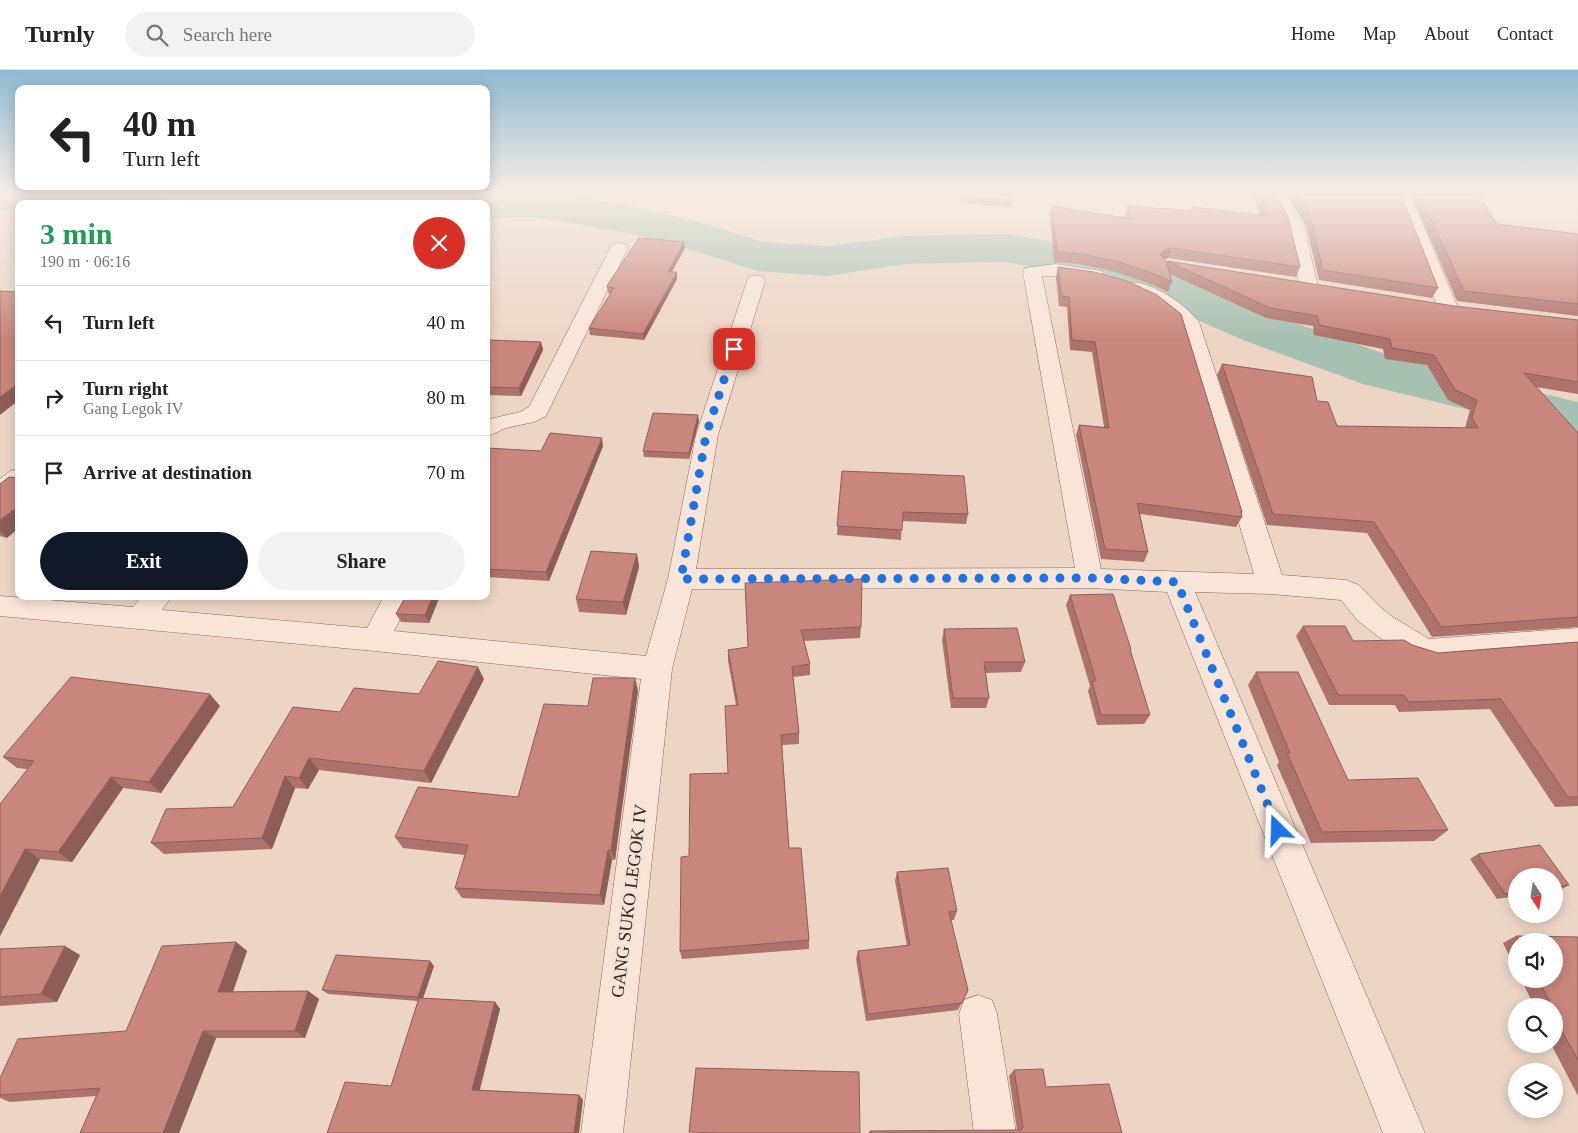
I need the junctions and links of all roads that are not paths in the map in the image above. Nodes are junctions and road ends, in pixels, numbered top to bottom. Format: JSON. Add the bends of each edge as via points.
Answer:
{"nodes":[{"id":1,"x":1296,"y":240,"type":"edge"},
{"id":2,"x":1421,"y":240,"type":"edge"},
{"id":3,"x":619,"y":248,"type":"dead end"},
{"id":4,"x":756,"y":281,"type":"dead end"},
{"id":5,"x":1328,"y":290,"type":"edge"},
{"id":6,"x":1449,"y":308,"type":"edge"},
{"id":7,"x":490,"y":427,"type":"edge"},
{"id":8,"x":15,"y":480,"type":"edge"},
{"id":9,"x":0,"y":491,"type":"edge"},
{"id":10,"x":1090,"y":578,"type":"junction"},
{"id":11,"x":681,"y":579,"type":"junction"},
{"id":12,"x":1177,"y":582,"type":"junction"},
{"id":13,"x":1271,"y":584,"type":"junction"},
{"id":14,"x":155,"y":600,"type":"edge"},
{"id":15,"x":396,"y":600,"type":"edge"},
{"id":16,"x":0,"y":606,"type":"edge"},
{"id":17,"x":139,"y":619,"type":"junction"},
{"id":18,"x":1578,"y":639,"type":"edge"},
{"id":19,"x":375,"y":640,"type":"junction"},
{"id":20,"x":657,"y":669,"type":"junction"},
{"id":21,"x":978,"y":1014,"type":"dead end"},
{"id":22,"x":602,"y":1133,"type":"edge"},
{"id":23,"x":995,"y":1133,"type":"edge"},
{"id":24,"x":1404,"y":1133,"type":"edge"}],
"edges":[{"from":1,"to":5,"type":"street","via":[[1300,285]]},
{"from":2,"to":6,"type":"street"},
{"from":3,"to":7,"type":"street","via":[[538,411]]},
{"from":4,"to":11,"type":"street","name":"GANG SUKO LEGOK IV","via":[[706,435]]},
{"from":8,"to":9,"type":"street"},
{"from":10,"to":11,"type":"street"},
{"from":10,"to":12,"type":"street"},
{"from":10,"to":13,"type":"street","via":[[1032,272],[1047,269],[1080,271],[1114,280],[1155,296],[1175,308],[1189,322]]},
{"from":11,"to":20,"type":"street","name":"GANG SUKO LEGOK IV"},
{"from":12,"to":13,"type":"street"},
{"from":12,"to":24,"type":"street"},
{"from":13,"to":18,"type":"street","via":[[1346,590],[1368,613],[1418,648],[1429,650]]},
{"from":14,"to":17,"type":"street"},
{"from":15,"to":19,"type":"street"},
{"from":16,"to":17,"type":"street"},
{"from":17,"to":19,"type":"street"},
{"from":19,"to":20,"type":"street"},
{"from":20,"to":22,"type":"street","name":"GANG SUKO LEGOK IV"},
{"from":21,"to":23,"type":"street"}]}
